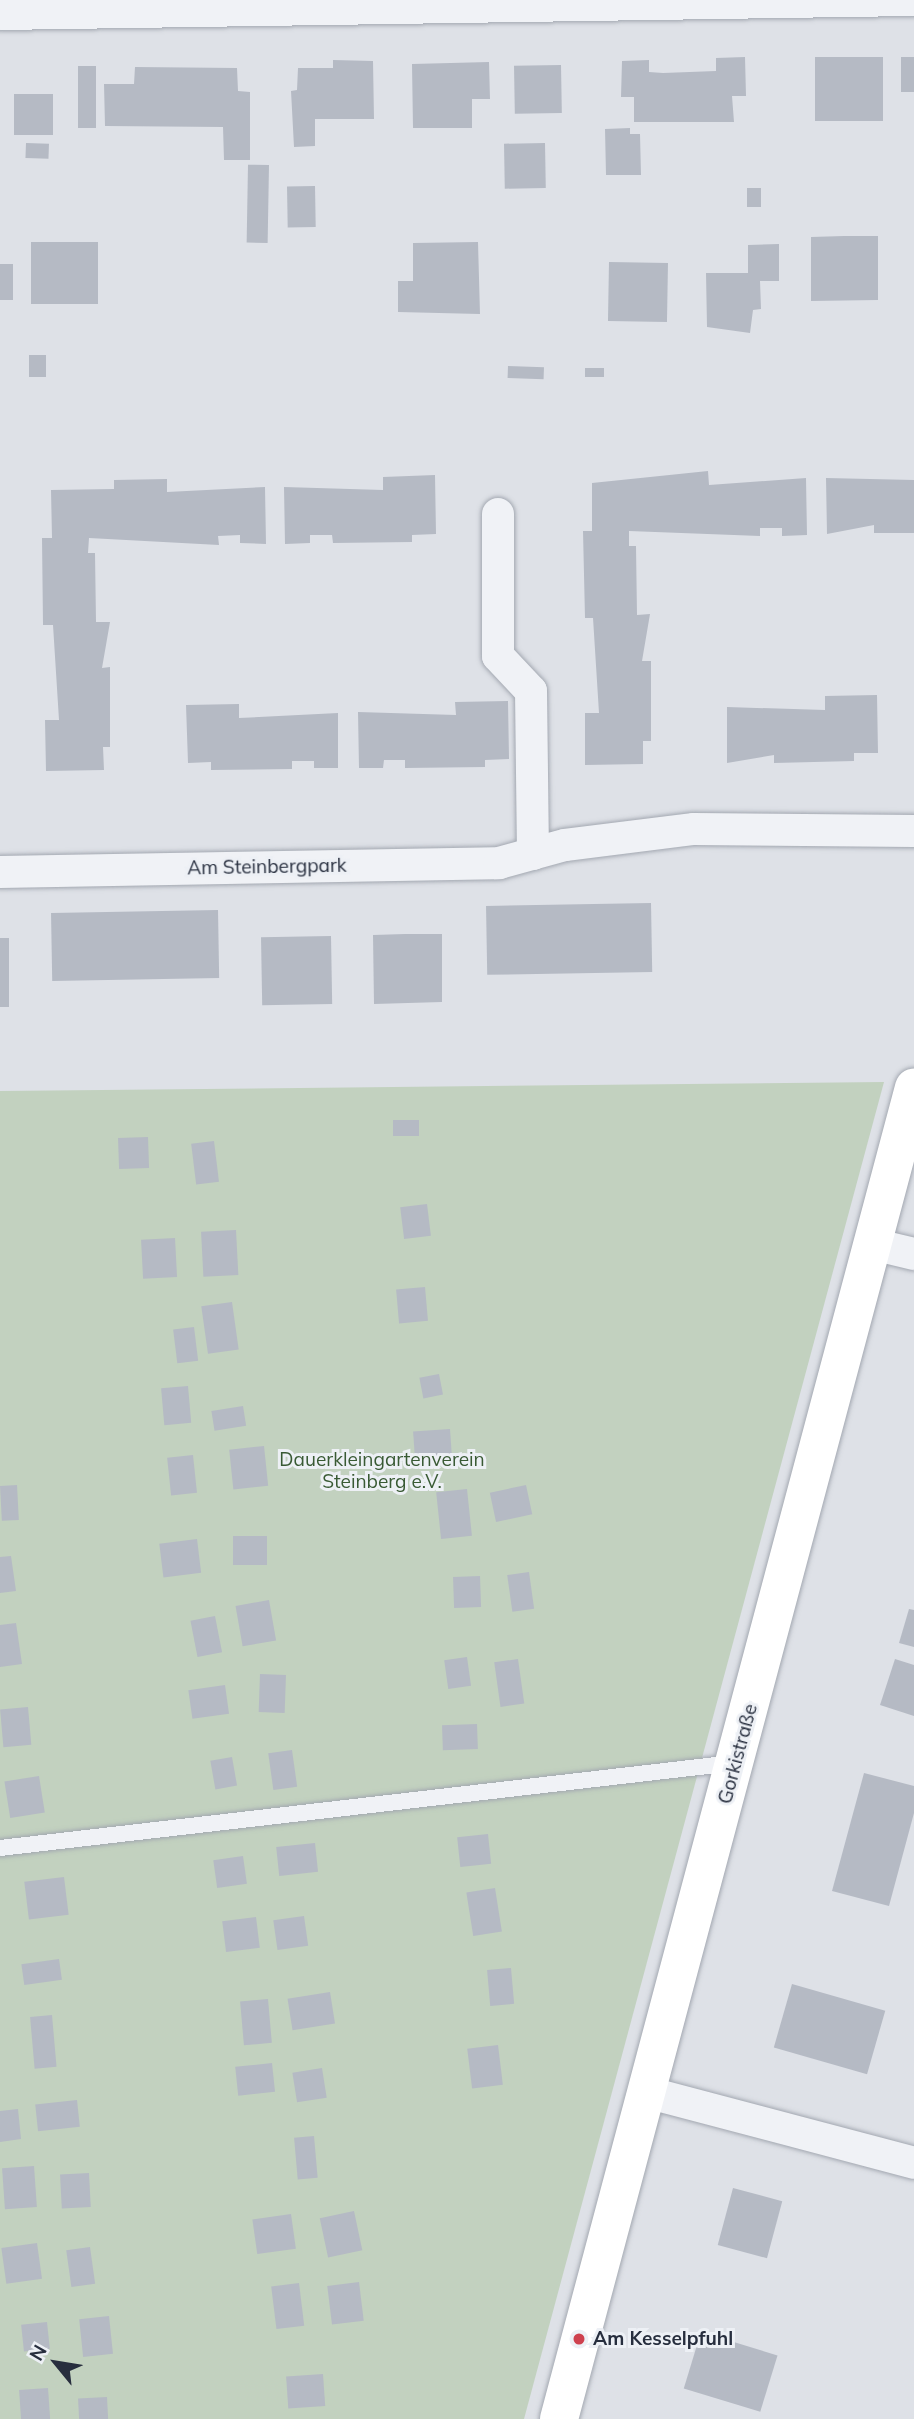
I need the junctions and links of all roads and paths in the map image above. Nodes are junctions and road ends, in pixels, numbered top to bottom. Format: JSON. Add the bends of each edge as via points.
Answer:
{"nodes":[{"id":1,"x":914,"y":0,"type":"edge"},
{"id":2,"x":0,"y":14,"type":"edge"},
{"id":3,"x":498,"y":514,"type":"dead end"},
{"id":4,"x":914,"y":831,"type":"edge"},
{"id":5,"x":533,"y":853,"type":"junction"},
{"id":6,"x":0,"y":872,"type":"edge"},
{"id":7,"x":914,"y":1088,"type":"edge"},
{"id":8,"x":873,"y":1244,"type":"junction"},
{"id":9,"x":914,"y":1254,"type":"edge"},
{"id":10,"x":736,"y":1763,"type":"junction"},
{"id":11,"x":0,"y":1848,"type":"edge"},
{"id":12,"x":646,"y":2092,"type":"junction"},
{"id":13,"x":914,"y":2163,"type":"edge"},
{"id":14,"x":559,"y":2419,"type":"edge"}],
"edges":[{"from":1,"to":2,"type":"street"},
{"from":3,"to":5,"type":"street","via":[[498,656],[531,691]]},
{"from":4,"to":5,"type":"street","name":"Am Steinbergpark","via":[[694,829]]},
{"from":5,"to":6,"type":"street","name":"Am Steinbergpark","via":[[499,863]]},
{"from":7,"to":8,"type":"main road","name":"Gorkistraße"},
{"from":8,"to":9,"type":"street"},
{"from":8,"to":10,"type":"main road","name":"Gorkistraße"},
{"from":10,"to":11,"type":"lane"},
{"from":10,"to":12,"type":"main road","name":"Gorkistraße"},
{"from":12,"to":13,"type":"street"},
{"from":12,"to":14,"type":"main road","name":"Gorkistraße"}]}
